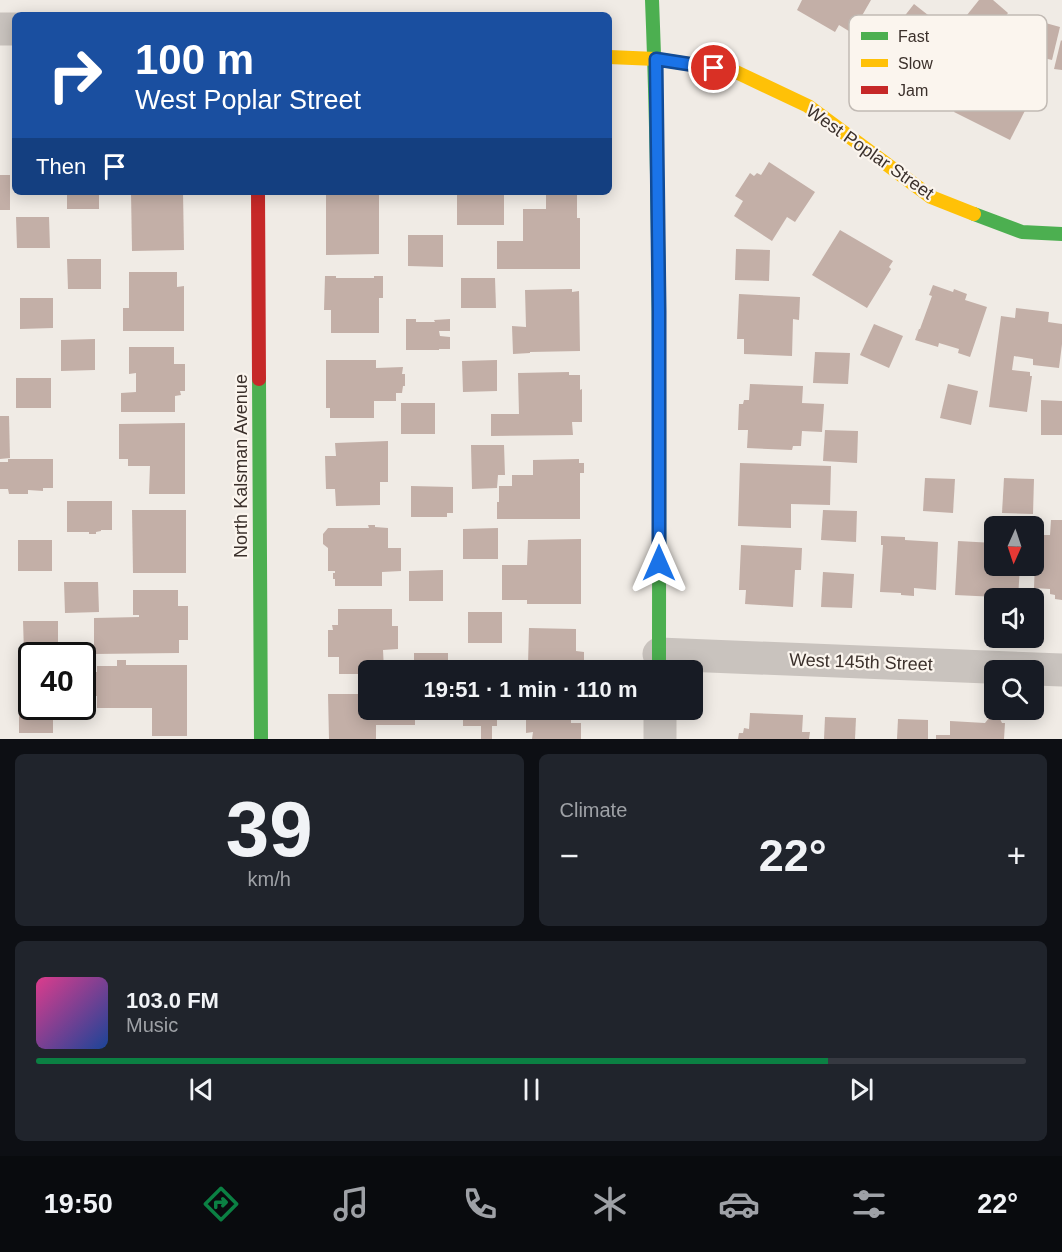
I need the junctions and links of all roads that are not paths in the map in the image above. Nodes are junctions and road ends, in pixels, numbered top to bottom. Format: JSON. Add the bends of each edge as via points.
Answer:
{"nodes":[{"id":1,"x":652,"y":0,"type":"edge"},
{"id":2,"x":612,"y":57,"type":"edge"},
{"id":3,"x":656,"y":59,"type":"junction"},
{"id":4,"x":258,"y":195,"type":"edge"},
{"id":5,"x":1062,"y":234,"type":"edge"},
{"id":6,"x":659,"y":660,"type":"edge"},
{"id":7,"x":703,"y":663,"type":"edge"},
{"id":8,"x":1062,"y":670,"type":"edge"},
{"id":9,"x":660,"y":720,"type":"edge"},
{"id":10,"x":261,"y":739,"type":"edge"},
{"id":11,"x":660,"y":739,"type":"edge"}],
"edges":[{"from":1,"to":3,"type":"street"},
{"from":2,"to":3,"type":"street","name":"West Poplar Street"},
{"from":3,"to":5,"type":"street","name":"West Poplar Street","via":[[734,71],[808,106],[931,197],[1022,232]]},
{"from":3,"to":6,"type":"street"},
{"from":4,"to":10,"type":"street","name":"North Kalsman Avenue"},
{"from":7,"to":8,"type":"street","name":"West 145th Street"},
{"from":9,"to":11,"type":"street"}]}
